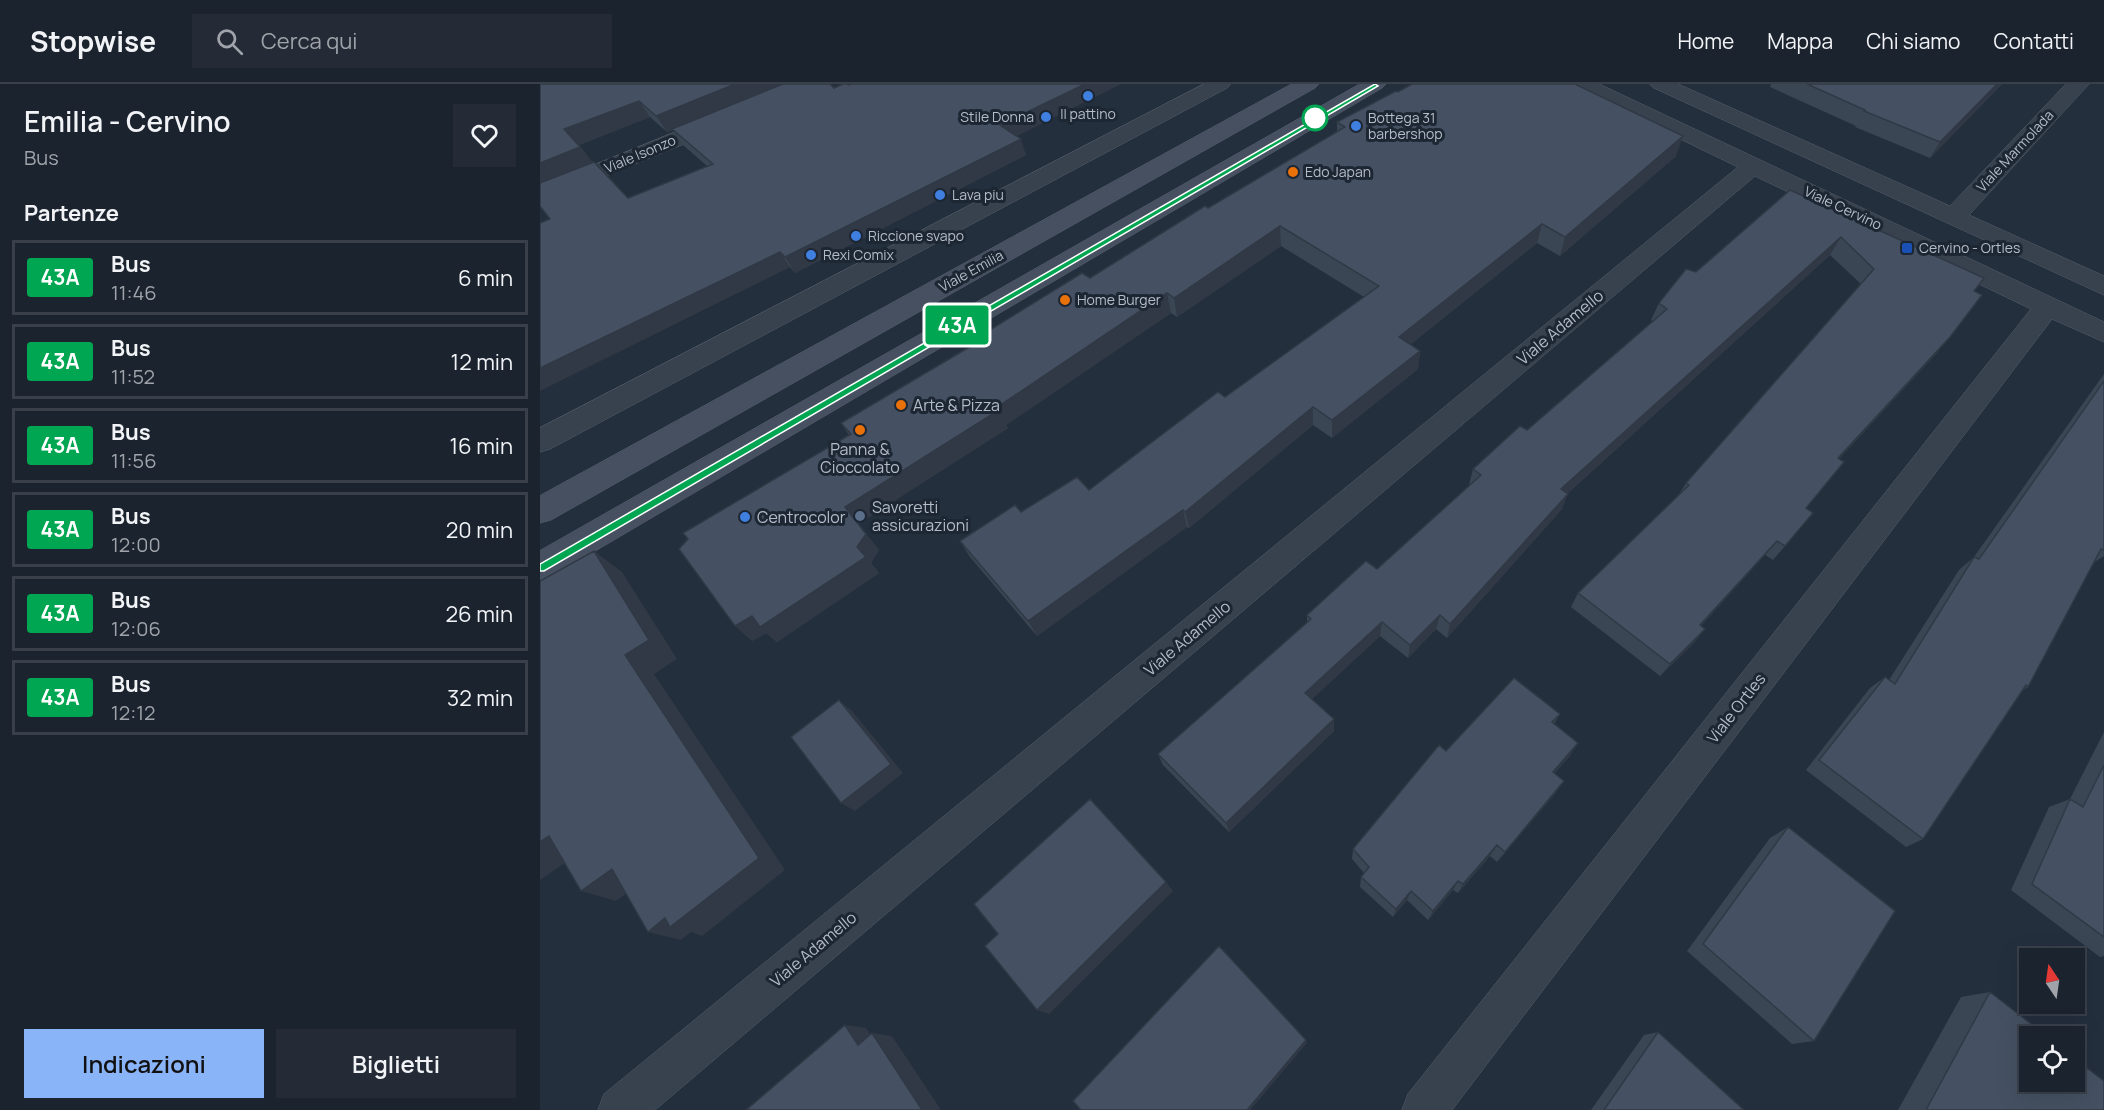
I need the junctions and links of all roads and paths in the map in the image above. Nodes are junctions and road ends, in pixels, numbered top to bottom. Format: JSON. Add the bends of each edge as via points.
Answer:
{"nodes":[{"id":1,"x":1220,"y":84,"type":"edge"},
{"id":2,"x":1308,"y":84,"type":"edge"},
{"id":3,"x":1375,"y":84,"type":"edge"},
{"id":4,"x":1582,"y":84,"type":"edge"},
{"id":5,"x":1661,"y":84,"type":"edge"},
{"id":6,"x":2078,"y":84,"type":"edge"},
{"id":7,"x":743,"y":111,"type":"edge"},
{"id":8,"x":1822,"y":158,"type":"junction"},
{"id":9,"x":1753,"y":166,"type":"junction"},
{"id":10,"x":1791,"y":183,"type":"junction"},
{"id":11,"x":540,"y":196,"type":"edge"},
{"id":12,"x":1953,"y":217,"type":"junction"},
{"id":13,"x":2104,"y":286,"type":"edge"},
{"id":14,"x":2048,"y":306,"type":"junction"},
{"id":15,"x":2104,"y":333,"type":"edge"},
{"id":16,"x":540,"y":441,"type":"edge"},
{"id":17,"x":540,"y":511,"type":"edge"},
{"id":18,"x":540,"y":567,"type":"edge"},
{"id":19,"x":620,"y":1110,"type":"edge"},
{"id":20,"x":1424,"y":1110,"type":"edge"}],
"edges":[{"from":1,"to":16,"type":"street"},
{"from":2,"to":17,"type":"street","name":"Viale Emilia"},
{"from":3,"to":18,"type":"street"},
{"from":4,"to":9,"type":"street","name":"Viale Cervino"},
{"from":5,"to":8,"type":"street"},
{"from":6,"to":12,"type":"street","name":"Viale Marmolada"},
{"from":7,"to":11,"type":"street","name":"Viale Isonzo"},
{"from":8,"to":10,"type":"street"},
{"from":8,"to":12,"type":"street"},
{"from":9,"to":10,"type":"street","name":"Viale Cervino"},
{"from":9,"to":19,"type":"street","name":"Viale Adamello"},
{"from":10,"to":14,"type":"street","name":"Viale Cervino"},
{"from":12,"to":13,"type":"street"},
{"from":14,"to":15,"type":"street","name":"Viale Cervino"},
{"from":14,"to":20,"type":"street","name":"Viale Ortles"}]}
